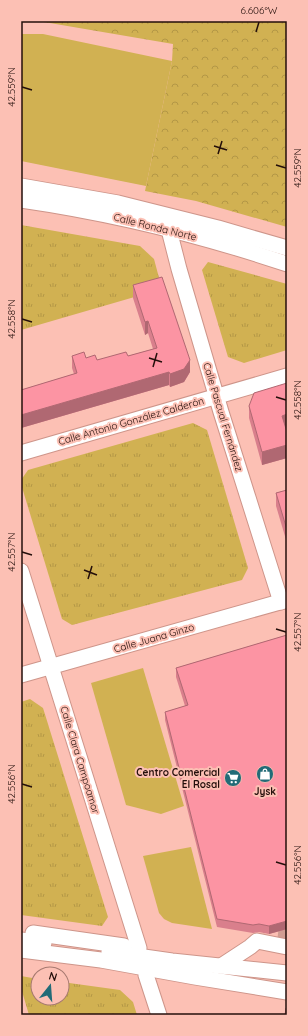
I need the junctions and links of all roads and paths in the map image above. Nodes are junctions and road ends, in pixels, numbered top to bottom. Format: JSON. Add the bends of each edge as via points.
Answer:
{"nodes":[{"id":1,"x":21,"y":186,"type":"edge"},
{"id":2,"x":21,"y":200,"type":"edge"},
{"id":3,"x":169,"y":230,"type":"junction"},
{"id":4,"x":287,"y":248,"type":"edge"},
{"id":5,"x":287,"y":264,"type":"edge"},
{"id":6,"x":287,"y":376,"type":"edge"},
{"id":7,"x":217,"y":397,"type":"junction"},
{"id":8,"x":21,"y":453,"type":"edge"},
{"id":9,"x":21,"y":571,"type":"edge"},
{"id":10,"x":284,"y":601,"type":"edge"},
{"id":11,"x":51,"y":667,"type":"junction"},
{"id":12,"x":21,"y":675,"type":"edge"},
{"id":13,"x":21,"y":932,"type":"edge"},
{"id":14,"x":21,"y":940,"type":"edge"},
{"id":15,"x":287,"y":947,"type":"edge"},
{"id":16,"x":139,"y":948,"type":"junction"},
{"id":17,"x":21,"y":950,"type":"edge"},
{"id":18,"x":21,"y":960,"type":"edge"},
{"id":19,"x":221,"y":966,"type":"junction"},
{"id":20,"x":194,"y":970,"type":"junction"},
{"id":21,"x":287,"y":973,"type":"edge"},
{"id":22,"x":146,"y":975,"type":"junction"},
{"id":23,"x":287,"y":992,"type":"edge"},
{"id":24,"x":159,"y":1015,"type":"edge"}],
"edges":[{"from":1,"to":4,"type":"street","name":"Calle Ronda Norte","via":[[118,204]]},
{"from":2,"to":3,"type":"street","name":"Calle Ronda Norte","via":[[118,217]]},
{"from":3,"to":5,"type":"street","name":"Calle Ronda Norte"},
{"from":3,"to":7,"type":"street","name":"Calle Pascual Fernández"},
{"from":6,"to":7,"type":"street","name":"Calle Antonio González Calderón"},
{"from":7,"to":8,"type":"street","name":"Calle Antonio González Calderón"},
{"from":7,"to":10,"type":"street","name":"Calle Pascual Fernández"},
{"from":9,"to":11,"type":"street","name":"Calle Clara Campoamor"},
{"from":10,"to":11,"type":"street","name":"Calle Juana Ginzo"},
{"from":11,"to":12,"type":"street","name":"Calle Juana Ginzo"},
{"from":11,"to":16,"type":"street","name":"Calle Clara Campoamor"},
{"from":13,"to":16,"type":"street"},
{"from":14,"to":20,"type":"street","via":[[164,960]]},
{"from":15,"to":19,"type":"street","via":[[257,941]]},
{"from":16,"to":20,"type":"street"},
{"from":17,"to":20,"type":"street"},
{"from":18,"to":22,"type":"street"},
{"from":19,"to":20,"type":"street"},
{"from":19,"to":21,"type":"street"},
{"from":20,"to":22,"type":"street"},
{"from":20,"to":23,"type":"street"},
{"from":22,"to":24,"type":"street"}]}
